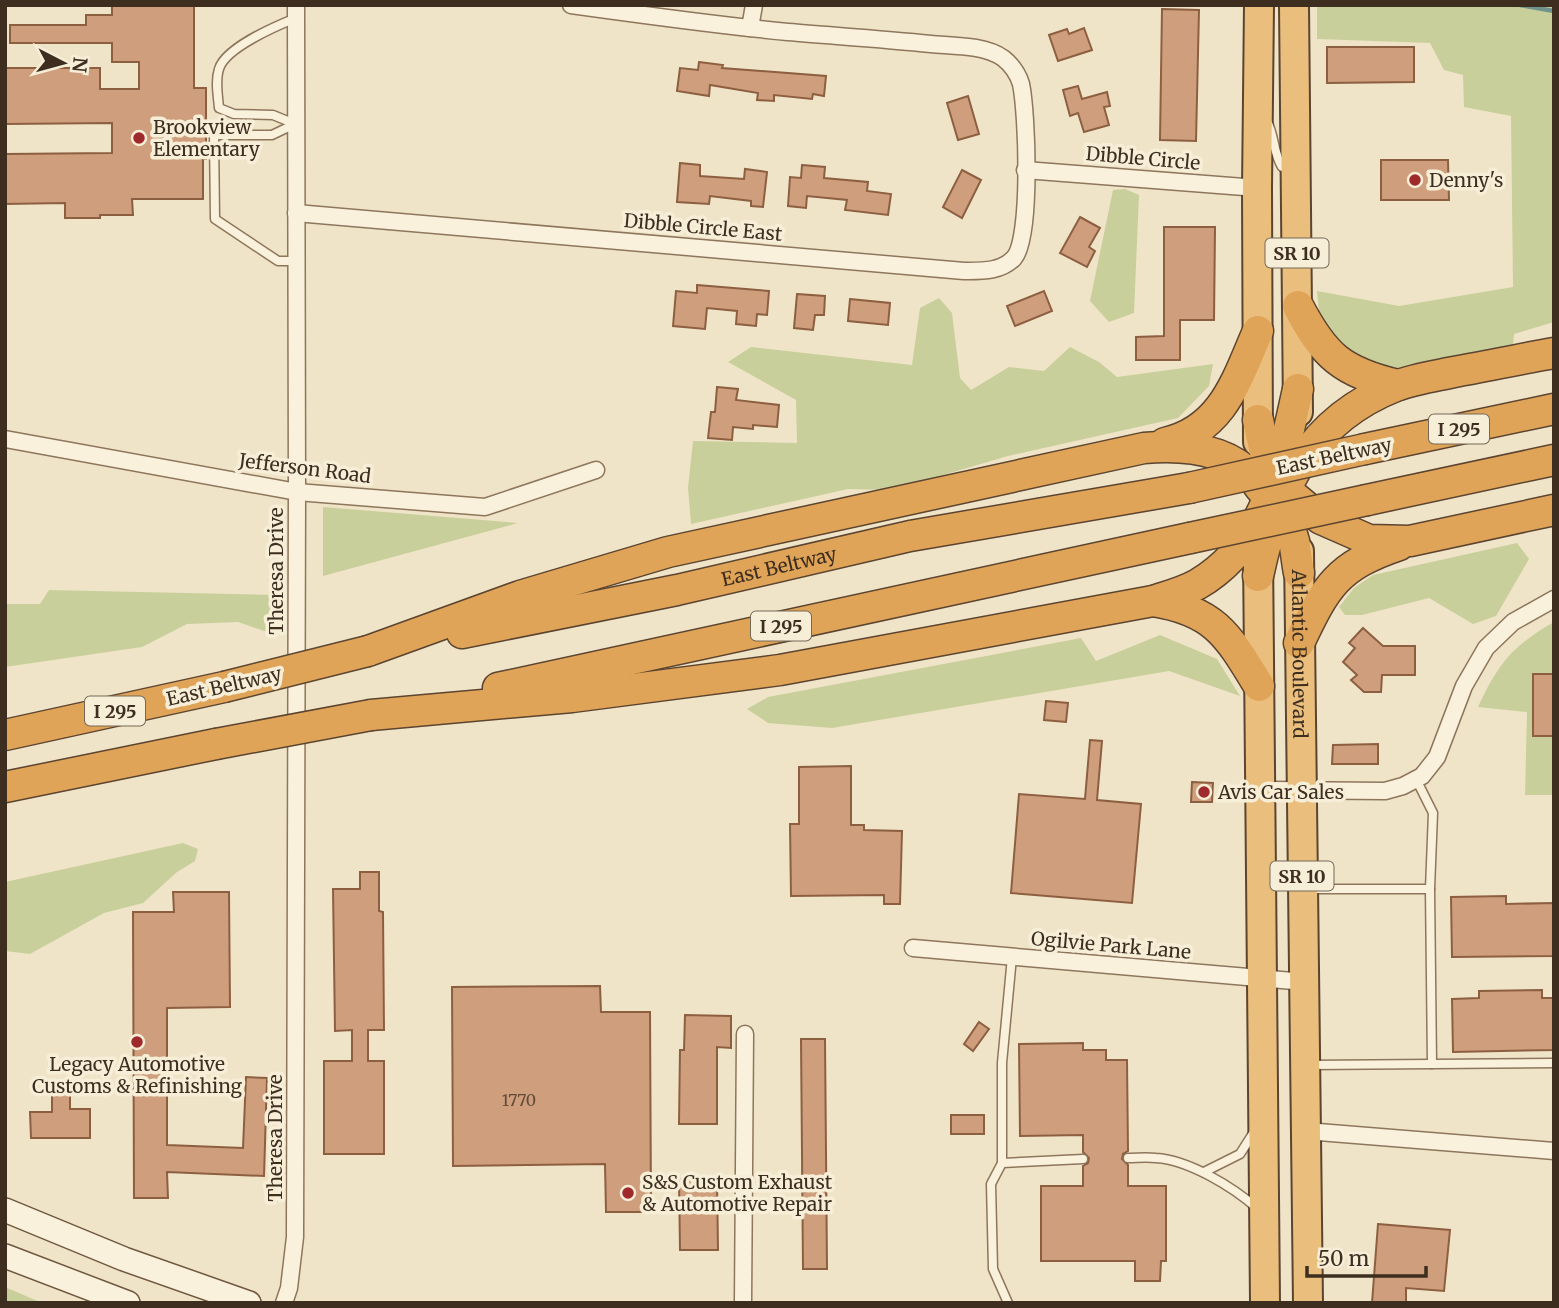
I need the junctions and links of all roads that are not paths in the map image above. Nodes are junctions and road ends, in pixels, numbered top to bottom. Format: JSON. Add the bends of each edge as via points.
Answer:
{"nodes":[{"id":1,"x":571,"y":5,"type":"edge"},
{"id":2,"x":754,"y":5,"type":"edge"},
{"id":3,"x":1259,"y":5,"type":"edge"},
{"id":4,"x":1294,"y":5,"type":"edge"},
{"id":5,"x":296,"y":11,"type":"edge"},
{"id":6,"x":750,"y":28,"type":"junction"},
{"id":7,"x":1258,"y":103,"type":"junction"},
{"id":8,"x":295,"y":124,"type":"junction"},
{"id":9,"x":1296,"y":168,"type":"junction"},
{"id":10,"x":1025,"y":170,"type":"junction"},
{"id":11,"x":1257,"y":188,"type":"junction"},
{"id":12,"x":296,"y":214,"type":"junction"},
{"id":13,"x":297,"y":261,"type":"junction"},
{"id":14,"x":1298,"y":306,"type":"junction"},
{"id":15,"x":1258,"y":331,"type":"junction"},
{"id":16,"x":1554,"y":353,"type":"edge"},
{"id":17,"x":1398,"y":385,"type":"junction"},
{"id":18,"x":1298,"y":389,"type":"joint"},
{"id":19,"x":1554,"y":409,"type":"edge"},
{"id":20,"x":1258,"y":420,"type":"joint"},
{"id":21,"x":5,"y":439,"type":"edge"},
{"id":22,"x":1144,"y":448,"type":"junction"},
{"id":23,"x":1554,"y":460,"type":"edge"},
{"id":24,"x":596,"y":470,"type":"dead end"},
{"id":25,"x":297,"y":492,"type":"junction"},
{"id":26,"x":1278,"y":493,"type":"junction"},
{"id":27,"x":1554,"y":510,"type":"edge"},
{"id":28,"x":1409,"y":541,"type":"junction"},
{"id":29,"x":1299,"y":573,"type":"joint"},
{"id":30,"x":1258,"y":576,"type":"joint"},
{"id":31,"x":1554,"y":599,"type":"edge"},
{"id":32,"x":1153,"y":601,"type":"junction"},
{"id":33,"x":1299,"y":643,"type":"junction"},
{"id":34,"x":368,"y":651,"type":"junction"},
{"id":35,"x":1259,"y":686,"type":"junction"},
{"id":36,"x":372,"y":715,"type":"junction"},
{"id":37,"x":5,"y":735,"type":"edge"},
{"id":38,"x":1416,"y":779,"type":"junction"},
{"id":39,"x":5,"y":787,"type":"edge"},
{"id":40,"x":1260,"y":790,"type":"junction"},
{"id":41,"x":1300,"y":791,"type":"junction"},
{"id":42,"x":1302,"y":889,"type":"junction"},
{"id":43,"x":1430,"y":889,"type":"junction"},
{"id":44,"x":913,"y":948,"type":"dead end"},
{"id":45,"x":1012,"y":957,"type":"junction"},
{"id":46,"x":1263,"y":980,"type":"junction"},
{"id":47,"x":1305,"y":982,"type":"junction"},
{"id":48,"x":745,"y":1034,"type":"dead end"},
{"id":49,"x":1554,"y":1063,"type":"edge"},
{"id":50,"x":1432,"y":1064,"type":"junction"},
{"id":51,"x":1306,"y":1066,"type":"junction"},
{"id":52,"x":1264,"y":1117,"type":"junction"},
{"id":53,"x":1306,"y":1131,"type":"junction"},
{"id":54,"x":1554,"y":1151,"type":"edge"},
{"id":55,"x":1083,"y":1158,"type":"dead end"},
{"id":56,"x":1128,"y":1158,"type":"dead end"},
{"id":57,"x":1002,"y":1163,"type":"junction"},
{"id":58,"x":1204,"y":1172,"type":"junction"},
{"id":59,"x":5,"y":1210,"type":"edge"},
{"id":60,"x":1264,"y":1215,"type":"junction"},
{"id":61,"x":5,"y":1256,"type":"edge"},
{"id":62,"x":128,"y":1303,"type":"edge"},
{"id":63,"x":249,"y":1303,"type":"edge"},
{"id":64,"x":284,"y":1303,"type":"edge"},
{"id":65,"x":743,"y":1303,"type":"edge"},
{"id":66,"x":1008,"y":1303,"type":"edge"},
{"id":67,"x":1265,"y":1303,"type":"edge"},
{"id":68,"x":1308,"y":1303,"type":"edge"}],
"edges":[{"from":1,"to":6,"type":"street","name":"Dibble Circle East"},
{"from":2,"to":6,"type":"street"},
{"from":3,"to":7,"type":"highway","number":"SR 10"},
{"from":4,"to":9,"type":"highway","number":"SR 10"},
{"from":5,"to":8,"type":"street","name":"Theresa Drive"},
{"from":5,"to":8,"type":"lane","via":[[227,56],[219,68],[217,91],[219,108],[234,114],[273,115]]},
{"from":6,"to":10,"type":"street","name":"Dibble Circle East","via":[[993,52],[1015,70],[1020,83]]},
{"from":7,"to":9,"type":"lane","via":[[1274,135],[1275,155],[1282,167]]},
{"from":7,"to":11,"type":"highway","number":"SR 10"},
{"from":8,"to":12,"type":"street","name":"Theresa Drive"},
{"from":8,"to":13,"type":"lane","via":[[272,135],[214,135],[215,219],[278,261]]},
{"from":9,"to":14,"type":"highway","number":"SR 10"},
{"from":10,"to":11,"type":"street","name":"Dibble Circle"},
{"from":10,"to":12,"type":"street","name":"Dibble Circle East","via":[[1022,242],[1014,257],[990,271]]},
{"from":11,"to":15,"type":"highway","number":"SR 10"},
{"from":12,"to":13,"type":"street","name":"Theresa Drive"},
{"from":13,"to":25,"type":"street","name":"Theresa Drive"},
{"from":14,"to":17,"type":"highway","via":[[1314,338],[1330,356],[1352,370]]},
{"from":14,"to":18,"type":"highway","number":"SR 10"},
{"from":15,"to":20,"type":"highway","number":"SR 10"},
{"from":15,"to":22,"type":"highway","via":[[1232,391],[1207,424],[1192,435]]},
{"from":16,"to":17,"type":"highway"},
{"from":17,"to":26,"type":"highway","via":[[1339,417],[1312,445]]},
{"from":18,"to":26,"type":"highway"},
{"from":19,"to":34,"type":"highway","name":"East Beltway","number":"I 295","bridge":true,"via":[[1189,488],[910,536],[677,590]]},
{"from":20,"to":26,"type":"highway"},
{"from":21,"to":25,"type":"street","name":"Jefferson Road"},
{"from":22,"to":26,"type":"highway","via":[[1194,448],[1224,458]]},
{"from":22,"to":34,"type":"highway","via":[[668,552],[520,596]]},
{"from":23,"to":36,"type":"highway","number":"I 295","bridge":true},
{"from":24,"to":25,"type":"street","name":"Jefferson Road","via":[[485,508]]},
{"from":25,"to":64,"type":"street","name":"Theresa Drive","via":[[295,1237]]},
{"from":26,"to":28,"type":"highway","via":[[1321,520],[1369,540]]},
{"from":26,"to":29,"type":"highway"},
{"from":26,"to":30,"type":"highway"},
{"from":26,"to":32,"type":"highway","via":[[1237,551],[1199,583]]},
{"from":27,"to":28,"type":"highway"},
{"from":28,"to":33,"type":"highway","via":[[1352,565],[1324,594]]},
{"from":29,"to":33,"type":"highway","name":"Atlantic Boulevard","number":"SR 10"},
{"from":30,"to":35,"type":"highway","name":"Atlantic Boulevard","number":"SR 10"},
{"from":31,"to":38,"type":"street","via":[[1513,622],[1486,648],[1464,686],[1437,757]]},
{"from":32,"to":35,"type":"highway","via":[[1212,623],[1230,639]]},
{"from":32,"to":36,"type":"highway","via":[[780,670],[572,697]]},
{"from":33,"to":41,"type":"highway","name":"Atlantic Boulevard","number":"SR 10"},
{"from":34,"to":37,"type":"highway","name":"East Beltway","number":"I 295","bridge":true},
{"from":35,"to":40,"type":"highway","name":"Atlantic Boulevard","number":"SR 10"},
{"from":36,"to":39,"type":"highway","number":"I 295","bridge":true},
{"from":38,"to":41,"type":"street","via":[[1385,790]]},
{"from":38,"to":43,"type":"lane","via":[[1433,813]]},
{"from":40,"to":41,"type":"street"},
{"from":40,"to":46,"type":"highway","name":"Atlantic Boulevard","number":"SR 10"},
{"from":41,"to":42,"type":"highway","name":"Atlantic Boulevard","number":"SR 10"},
{"from":42,"to":43,"type":"lane"},
{"from":42,"to":47,"type":"highway","name":"Atlantic Boulevard","number":"SR 10"},
{"from":43,"to":50,"type":"lane"},
{"from":44,"to":45,"type":"street","name":"Ogilvie Park Lane"},
{"from":45,"to":46,"type":"street","name":"Ogilvie Park Lane"},
{"from":45,"to":57,"type":"lane","via":[[1002,1063]]},
{"from":46,"to":47,"type":"street","name":"Ogilvie Park Lane"},
{"from":46,"to":52,"type":"highway","name":"Atlantic Boulevard","number":"SR 10"},
{"from":47,"to":51,"type":"highway","name":"Atlantic Boulevard","number":"SR 10"},
{"from":48,"to":65,"type":"street"},
{"from":49,"to":50,"type":"lane"},
{"from":50,"to":51,"type":"lane"},
{"from":51,"to":53,"type":"highway","name":"Atlantic Boulevard","number":"SR 10"},
{"from":52,"to":58,"type":"lane","via":[[1240,1154]]},
{"from":52,"to":60,"type":"highway","name":"Atlantic Boulevard","number":"SR 10"},
{"from":53,"to":54,"type":"street"},
{"from":53,"to":68,"type":"highway","name":"Atlantic Boulevard","number":"SR 10"},
{"from":55,"to":57,"type":"lane"},
{"from":56,"to":58,"type":"lane","via":[[1158,1158]]},
{"from":57,"to":66,"type":"lane","via":[[991,1184],[993,1269]]},
{"from":58,"to":60,"type":"lane"},
{"from":59,"to":63,"type":"main road"},
{"from":60,"to":67,"type":"highway","name":"Atlantic Boulevard","number":"SR 10"},
{"from":61,"to":62,"type":"main road"}]}
